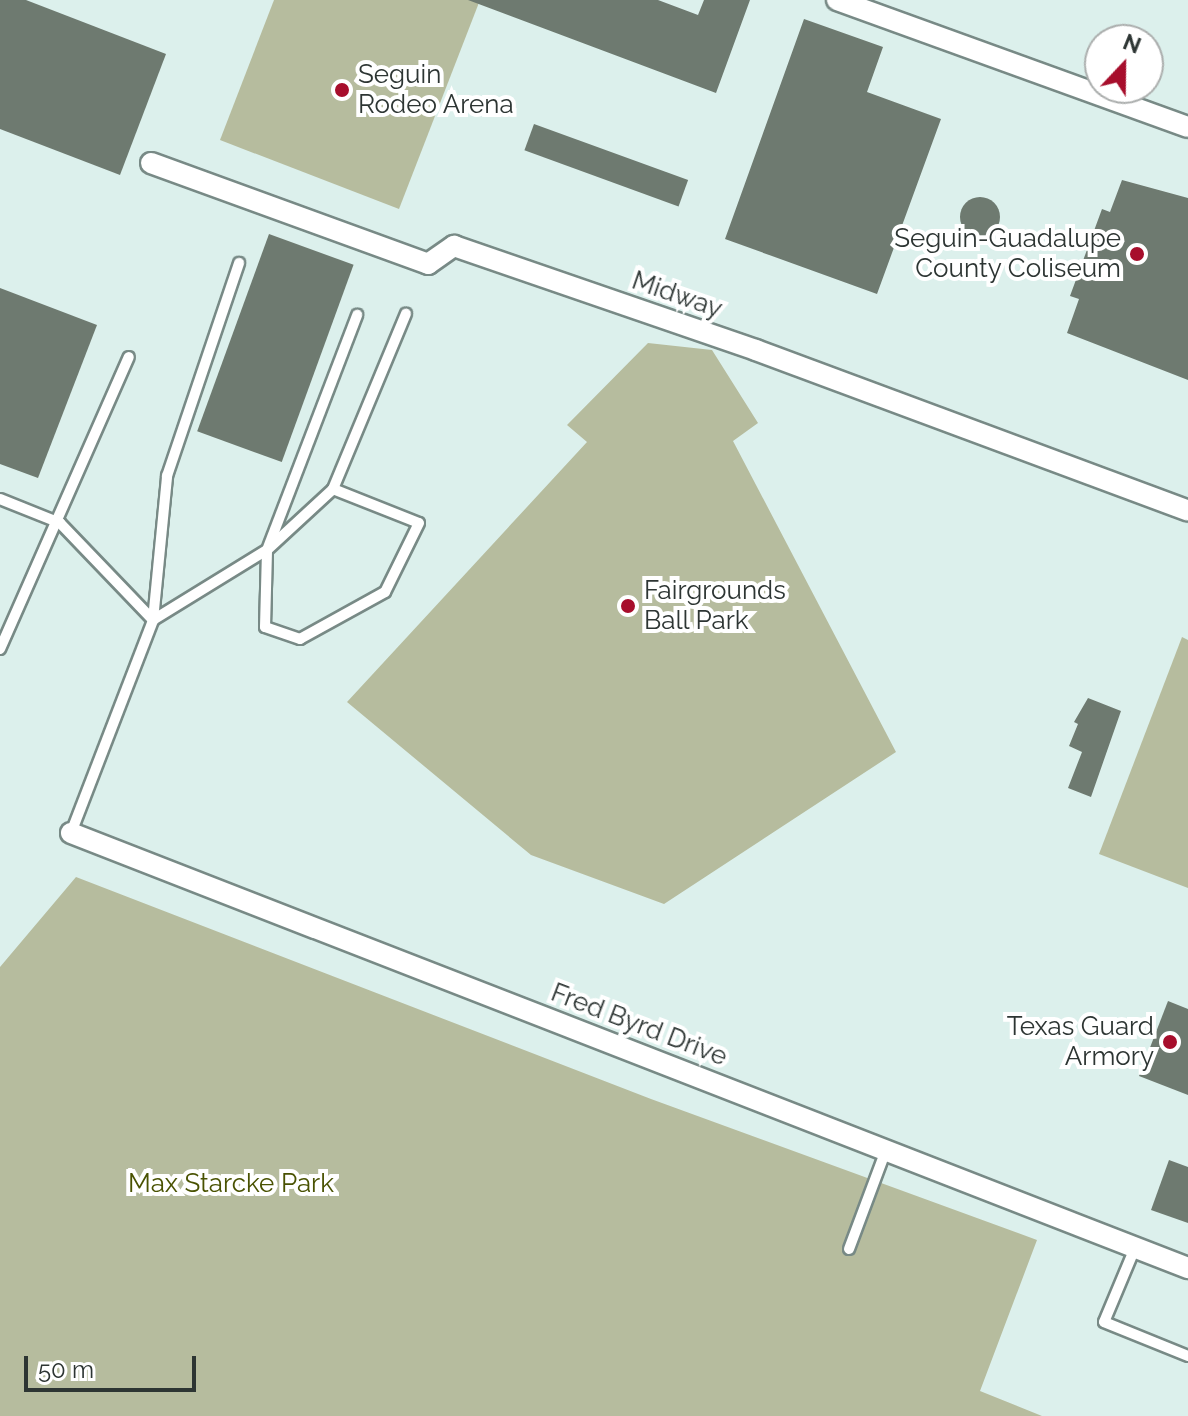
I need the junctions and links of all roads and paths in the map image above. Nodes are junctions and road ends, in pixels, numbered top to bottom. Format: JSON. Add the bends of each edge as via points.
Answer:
{"nodes":[{"id":1,"x":837,"y":0,"type":"edge"},
{"id":2,"x":1188,"y":127,"type":"edge"},
{"id":3,"x":151,"y":163,"type":"dead end"},
{"id":4,"x":239,"y":263,"type":"dead end"},
{"id":5,"x":406,"y":314,"type":"dead end"},
{"id":6,"x":357,"y":315,"type":"dead end"},
{"id":7,"x":129,"y":357,"type":"dead end"},
{"id":8,"x":333,"y":489,"type":"junction"},
{"id":9,"x":0,"y":499,"type":"edge"},
{"id":10,"x":1188,"y":511,"type":"edge"},
{"id":11,"x":60,"y":523,"type":"junction"},
{"id":12,"x":267,"y":550,"type":"junction"},
{"id":13,"x":153,"y":620,"type":"junction"},
{"id":14,"x":0,"y":649,"type":"edge"},
{"id":15,"x":71,"y":833,"type":"joint"},
{"id":16,"x":886,"y":1150,"type":"junction"},
{"id":17,"x":1135,"y":1248,"type":"junction"},
{"id":18,"x":849,"y":1249,"type":"dead end"},
{"id":19,"x":1188,"y":1268,"type":"edge"},
{"id":20,"x":1188,"y":1356,"type":"edge"}],
"edges":[{"from":1,"to":2,"type":"street"},
{"from":3,"to":10,"type":"street","name":"Midway","via":[[428,264],[454,246],[756,350]]},
{"from":4,"to":13,"type":"lane","via":[[167,476]]},
{"from":5,"to":8,"type":"lane"},
{"from":6,"to":12,"type":"lane"},
{"from":7,"to":11,"type":"lane"},
{"from":8,"to":12,"type":"lane"},
{"from":8,"to":12,"type":"lane","via":[[419,523],[385,592],[300,639],[265,627]]},
{"from":9,"to":11,"type":"lane"},
{"from":11,"to":13,"type":"lane"},
{"from":11,"to":14,"type":"lane"},
{"from":12,"to":13,"type":"lane"},
{"from":13,"to":15,"type":"lane"},
{"from":15,"to":16,"type":"street","name":"Fred Byrd Drive"},
{"from":16,"to":17,"type":"street","name":"Fred Byrd Drive"},
{"from":16,"to":18,"type":"lane"},
{"from":17,"to":19,"type":"street","name":"Fred Byrd Drive"},
{"from":17,"to":20,"type":"lane","via":[[1104,1322]]}]}
